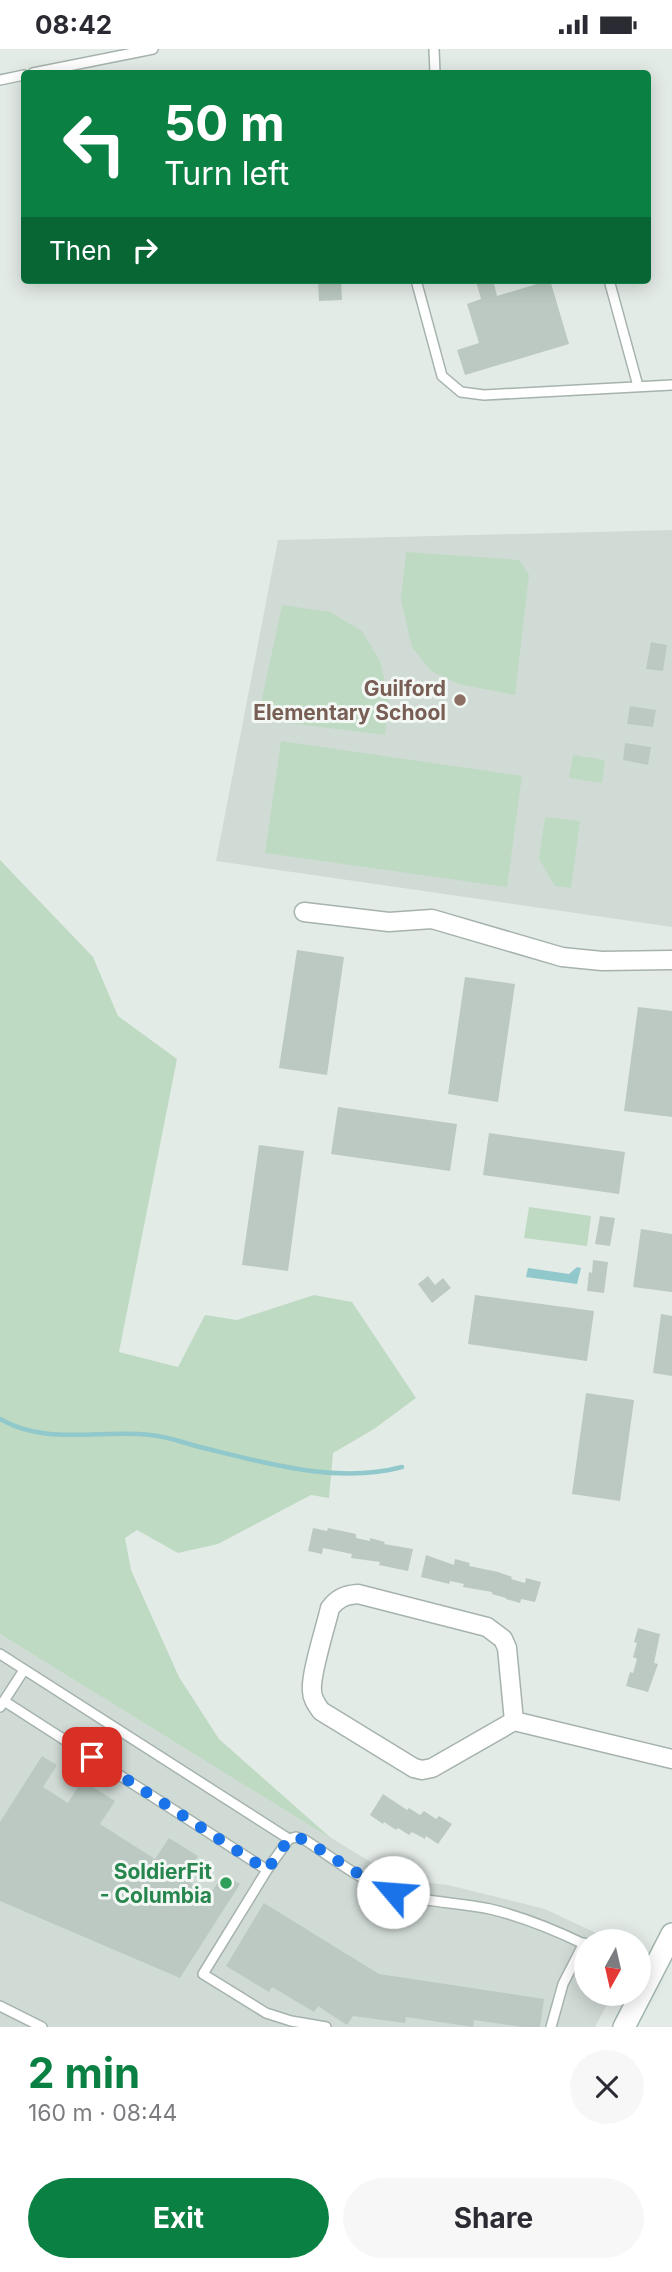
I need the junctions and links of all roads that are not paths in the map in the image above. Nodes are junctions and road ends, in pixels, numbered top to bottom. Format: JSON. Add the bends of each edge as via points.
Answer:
{"nodes":[{"id":1,"x":153,"y":49,"type":"edge"},
{"id":2,"x":434,"y":49,"type":"edge"},
{"id":3,"x":48,"y":70,"type":"edge"},
{"id":4,"x":435,"y":70,"type":"edge"},
{"id":5,"x":21,"y":76,"type":"edge"},
{"id":6,"x":0,"y":80,"type":"edge"},
{"id":7,"x":417,"y":284,"type":"edge"},
{"id":8,"x":610,"y":284,"type":"edge"},
{"id":9,"x":672,"y":384,"type":"edge"},
{"id":10,"x":638,"y":386,"type":"junction"},
{"id":11,"x":304,"y":912,"type":"dead end"},
{"id":12,"x":672,"y":960,"type":"edge"},
{"id":13,"x":0,"y":1654,"type":"edge"},
{"id":14,"x":24,"y":1670,"type":"junction"},
{"id":15,"x":2,"y":1704,"type":"edge"},
{"id":16,"x":514,"y":1721,"type":"junction"},
{"id":17,"x":672,"y":1759,"type":"edge"},
{"id":18,"x":289,"y":1839,"type":"junction"},
{"id":19,"x":267,"y":1870,"type":"junction"},
{"id":20,"x":672,"y":1934,"type":"edge"},
{"id":21,"x":574,"y":1939,"type":"edge"},
{"id":22,"x":574,"y":1964,"type":"edge"},
{"id":23,"x":651,"y":1964,"type":"edge"},
{"id":24,"x":0,"y":2006,"type":"edge"},
{"id":25,"x":632,"y":2006,"type":"edge"},
{"id":26,"x":42,"y":2027,"type":"edge"},
{"id":27,"x":326,"y":2027,"type":"edge"},
{"id":28,"x":551,"y":2027,"type":"edge"},
{"id":29,"x":624,"y":2027,"type":"edge"}],
"edges":[{"from":1,"to":3,"type":"lane"},
{"from":2,"to":4,"type":"lane"},
{"from":5,"to":6,"type":"lane"},
{"from":7,"to":10,"type":"lane","via":[[442,376],[461,392],[484,395]]},
{"from":8,"to":10,"type":"lane"},
{"from":9,"to":10,"type":"lane"},
{"from":11,"to":12,"type":"street","via":[[389,922],[432,919],[582,960]]},
{"from":13,"to":14,"type":"lane"},
{"from":14,"to":15,"type":"lane"},
{"from":14,"to":18,"type":"lane"},
{"from":15,"to":19,"type":"lane"},
{"from":16,"to":16,"type":"street","via":[[432,1768],[422,1770],[402,1761],[321,1711],[315,1702],[313,1677],[330,1608],[337,1599],[358,1594],[487,1627],[503,1639],[507,1649]]},
{"from":16,"to":17,"type":"street"},
{"from":18,"to":19,"type":"lane"},
{"from":18,"to":21,"type":"lane","via":[[305,1840],[393,1892],[489,1909]]},
{"from":19,"to":27,"type":"lane","via":[[203,1974],[266,2013]]},
{"from":20,"to":23,"type":"street"},
{"from":22,"to":28,"type":"lane"},
{"from":24,"to":26,"type":"lane"},
{"from":25,"to":29,"type":"street"}]}
